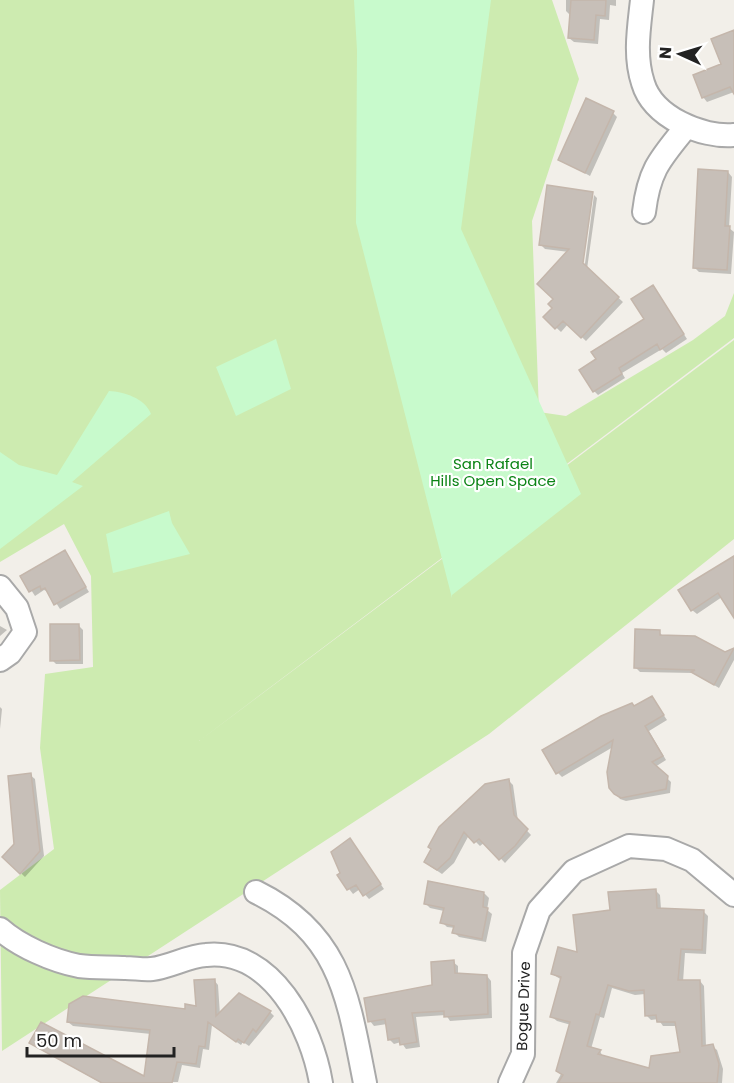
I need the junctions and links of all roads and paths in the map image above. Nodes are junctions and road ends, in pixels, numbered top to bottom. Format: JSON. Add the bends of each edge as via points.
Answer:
{"nodes":[{"id":1,"x":642,"y":0,"type":"edge"},
{"id":2,"x":686,"y":127,"type":"junction"},
{"id":3,"x":734,"y":135,"type":"edge"},
{"id":4,"x":644,"y":212,"type":"dead end"},
{"id":5,"x":0,"y":587,"type":"edge"},
{"id":6,"x":0,"y":660,"type":"edge"},
{"id":7,"x":256,"y":892,"type":"dead end"},
{"id":8,"x":734,"y":895,"type":"edge"},
{"id":9,"x":0,"y":929,"type":"edge"},
{"id":10,"x":321,"y":1083,"type":"edge"},
{"id":11,"x":365,"y":1083,"type":"edge"},
{"id":12,"x":510,"y":1083,"type":"edge"}],
"edges":[{"from":1,"to":2,"type":"street","via":[[637,52],[643,86],[662,110]]},
{"from":2,"to":3,"type":"street","via":[[717,137]]},
{"from":2,"to":4,"type":"street","via":[[656,165],[647,184]]},
{"from":5,"to":6,"type":"street","via":[[17,608],[25,632]]},
{"from":7,"to":11,"type":"street","via":[[296,916],[325,948],[344,994]]},
{"from":8,"to":12,"type":"street","name":"Bogue Drive","via":[[692,860],[666,849],[628,846],[574,871],[539,910],[524,953],[524,1054]]},
{"from":9,"to":10,"type":"street","via":[[38,952],[78,966],[152,969],[206,955],[234,957],[261,970],[279,988],[302,1025],[318,1064]]}]}
